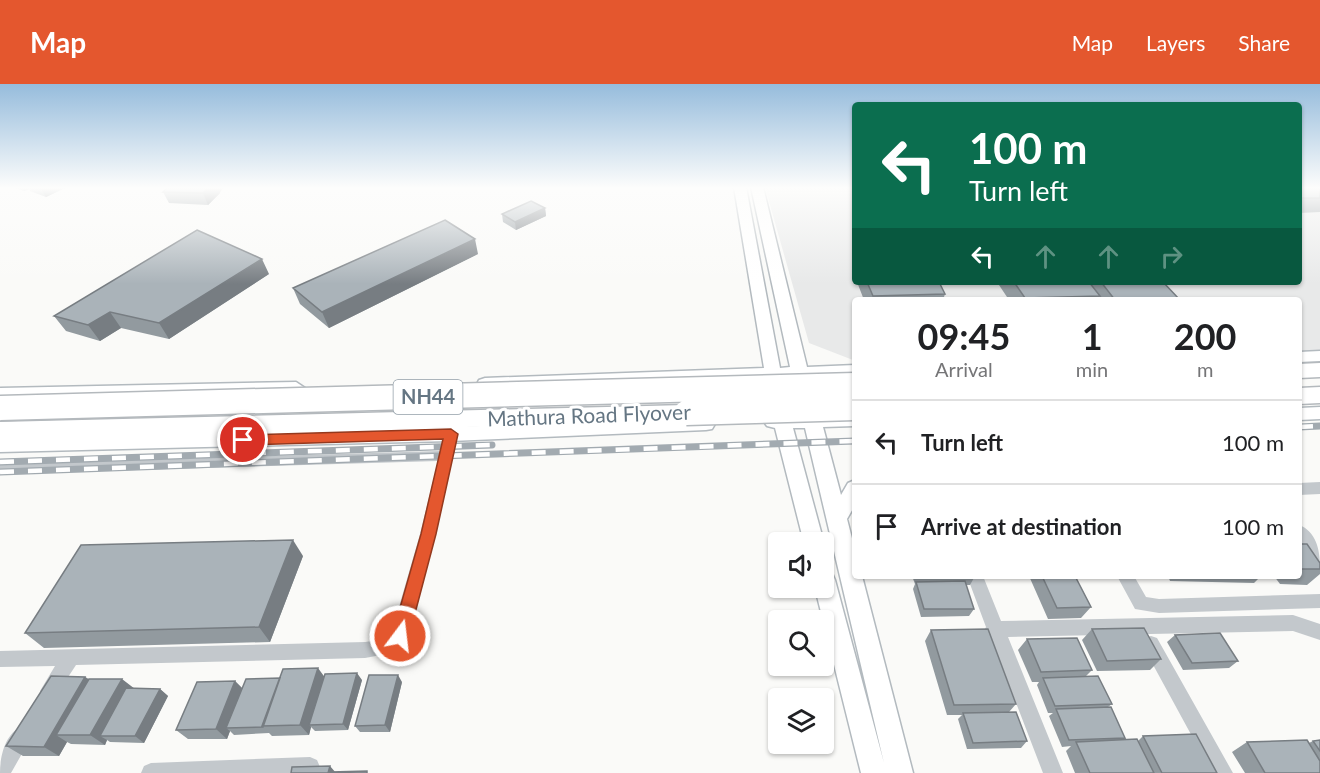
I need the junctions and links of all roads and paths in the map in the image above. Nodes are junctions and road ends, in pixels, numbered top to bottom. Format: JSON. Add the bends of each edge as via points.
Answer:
{"nodes":[{"id":1,"x":745,"y":219,"type":"edge"},
{"id":2,"x":764,"y":219,"type":"edge"},
{"id":3,"x":792,"y":343,"type":"junction"},
{"id":4,"x":768,"y":346,"type":"junction"},
{"id":5,"x":1302,"y":357,"type":"edge"},
{"id":6,"x":1320,"y":357,"type":"edge"},
{"id":7,"x":1320,"y":370,"type":"edge"},
{"id":8,"x":1302,"y":371,"type":"edge"},
{"id":9,"x":773,"y":373,"type":"junction"},
{"id":10,"x":800,"y":373,"type":"junction"},
{"id":11,"x":850,"y":375,"type":"edge"},
{"id":12,"x":690,"y":376,"type":"junction"},
{"id":13,"x":566,"y":379,"type":"junction"},
{"id":14,"x":0,"y":394,"type":"edge"},
{"id":15,"x":1320,"y":395,"type":"edge"},
{"id":16,"x":1302,"y":396,"type":"edge"},
{"id":17,"x":852,"y":402,"type":"edge"},
{"id":18,"x":0,"y":408,"type":"edge"},
{"id":19,"x":852,"y":408,"type":"edge"},
{"id":20,"x":1320,"y":413,"type":"edge"},
{"id":21,"x":1302,"y":414,"type":"edge"},
{"id":22,"x":852,"y":420,"type":"edge"},
{"id":23,"x":782,"y":422,"type":"junction"},
{"id":24,"x":814,"y":422,"type":"junction"},
{"id":25,"x":702,"y":424,"type":"junction"},
{"id":26,"x":0,"y":431,"type":"edge"},
{"id":27,"x":451,"y":434,"type":"junction"},
{"id":28,"x":0,"y":445,"type":"edge"},
{"id":29,"x":446,"y":456,"type":"junction"},
{"id":30,"x":0,"y":469,"type":"edge"},
{"id":31,"x":1320,"y":488,"type":"edge"},
{"id":32,"x":1302,"y":489,"type":"edge"},
{"id":33,"x":852,"y":495,"type":"edge"},
{"id":34,"x":836,"y":520,"type":"junction"},
{"id":35,"x":811,"y":532,"type":"edge"},
{"id":36,"x":1302,"y":535,"type":"edge"},
{"id":37,"x":1320,"y":559,"type":"edge"},
{"id":38,"x":976,"y":579,"type":"edge"},
{"id":39,"x":1127,"y":579,"type":"edge"},
{"id":40,"x":829,"y":598,"type":"edge"},
{"id":41,"x":1320,"y":601,"type":"edge"},
{"id":42,"x":1142,"y":626,"type":"junction"},
{"id":43,"x":994,"y":629,"type":"junction"},
{"id":44,"x":1320,"y":632,"type":"edge"},
{"id":45,"x":72,"y":656,"type":"junction"},
{"id":46,"x":0,"y":659,"type":"edge"},
{"id":47,"x":310,"y":767,"type":"edge"},
{"id":48,"x":0,"y":773,"type":"edge"},
{"id":49,"x":151,"y":773,"type":"edge"},
{"id":50,"x":874,"y":773,"type":"edge"},
{"id":51,"x":900,"y":773,"type":"edge"},
{"id":52,"x":1053,"y":773,"type":"edge"},
{"id":53,"x":1223,"y":773,"type":"edge"}],
"edges":[{"from":1,"to":4,"type":"main road"},
{"from":2,"to":3,"type":"main road"},
{"from":3,"to":10,"type":"main road"},
{"from":3,"to":11,"type":"main road","via":[[809,357]]},
{"from":4,"to":9,"type":"main road"},
{"from":4,"to":13,"type":"main road","via":[[755,363],[740,366],[619,369]]},
{"from":5,"to":6,"type":"main road"},
{"from":7,"to":8,"type":"highway"},
{"from":9,"to":10,"type":"main road"},
{"from":9,"to":12,"type":"main road"},
{"from":9,"to":23,"type":"main road"},
{"from":10,"to":11,"type":"main road"},
{"from":10,"to":24,"type":"main road"},
{"from":11,"to":17,"type":"main road","via":[[847,393]]},
{"from":11,"to":18,"type":"highway","name":"Mathura Road Flyover","number":"NH44","bridge":true},
{"from":12,"to":13,"type":"main road"},
{"from":12,"to":25,"type":"main road","via":[[706,383],[713,398],[711,417]]},
{"from":13,"to":14,"type":"main road","via":[[467,385]]},
{"from":15,"to":16,"type":"highway"},
{"from":19,"to":26,"type":"highway","name":"Mathura Road Flyover","number":"NH44","bridge":true},
{"from":20,"to":21,"type":"main road"},
{"from":22,"to":24,"type":"main road"},
{"from":23,"to":24,"type":"main road"},
{"from":23,"to":25,"type":"main road"},
{"from":23,"to":35,"type":"main road"},
{"from":24,"to":34,"type":"main road"},
{"from":25,"to":27,"type":"main road"},
{"from":27,"to":28,"type":"main road"},
{"from":27,"to":29,"type":"street"},
{"from":29,"to":30,"type":"street"},
{"from":29,"to":45,"type":"street","via":[[400,636],[391,646],[364,650]]},
{"from":31,"to":32,"type":"street"},
{"from":33,"to":34,"type":"main road"},
{"from":34,"to":51,"type":"main road"},
{"from":36,"to":37,"type":"street"},
{"from":38,"to":43,"type":"street"},
{"from":39,"to":41,"type":"street","via":[[1142,604]]},
{"from":40,"to":50,"type":"main road"},
{"from":42,"to":43,"type":"street"},
{"from":42,"to":44,"type":"street","via":[[1293,623]]},
{"from":42,"to":53,"type":"street"},
{"from":43,"to":52,"type":"street"},
{"from":45,"to":46,"type":"street"},
{"from":45,"to":48,"type":"street"},
{"from":47,"to":49,"type":"street"}]}
